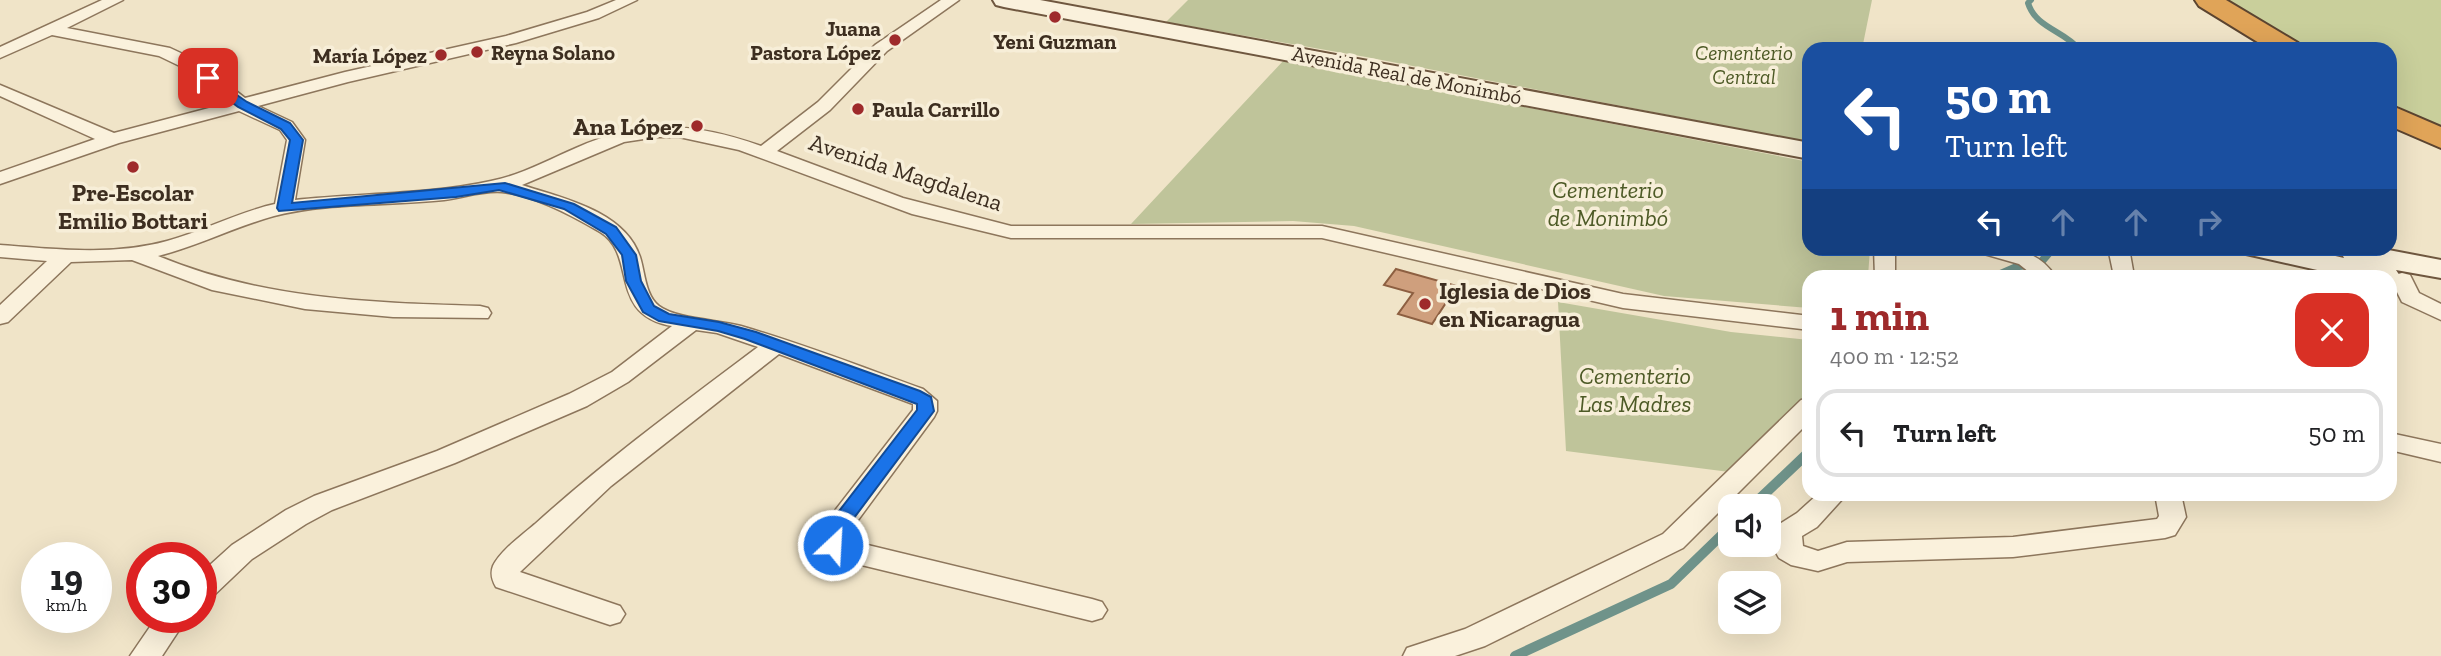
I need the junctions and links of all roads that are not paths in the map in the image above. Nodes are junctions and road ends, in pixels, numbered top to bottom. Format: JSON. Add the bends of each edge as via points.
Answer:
{"nodes":[{"id":1,"x":115,"y":0,"type":"edge"},
{"id":2,"x":629,"y":0,"type":"edge"},
{"id":3,"x":951,"y":0,"type":"edge"},
{"id":4,"x":1004,"y":0,"type":"edge"},
{"id":5,"x":2186,"y":0,"type":"edge"},
{"id":6,"x":2208,"y":0,"type":"edge"},
{"id":7,"x":51,"y":30,"type":"junction"},
{"id":8,"x":2250,"y":42,"type":"edge"},
{"id":9,"x":2277,"y":42,"type":"edge"},
{"id":10,"x":0,"y":53,"type":"edge"},
{"id":11,"x":0,"y":90,"type":"edge"},
{"id":12,"x":242,"y":105,"type":"junction"},
{"id":13,"x":2397,"y":106,"type":"edge"},
{"id":14,"x":2397,"y":117,"type":"edge"},
{"id":15,"x":2441,"y":127,"type":"edge"},
{"id":16,"x":111,"y":139,"type":"junction"},
{"id":17,"x":2441,"y":139,"type":"edge"},
{"id":18,"x":1802,"y":150,"type":"edge"},
{"id":19,"x":766,"y":151,"type":"junction"},
{"id":20,"x":0,"y":178,"type":"edge"},
{"id":21,"x":500,"y":186,"type":"junction"},
{"id":22,"x":284,"y":208,"type":"junction"},
{"id":23,"x":0,"y":251,"type":"edge"},
{"id":24,"x":138,"y":255,"type":"junction"},
{"id":25,"x":2013,"y":256,"type":"edge"},
{"id":26,"x":2293,"y":256,"type":"edge"},
{"id":27,"x":2370,"y":256,"type":"edge"},
{"id":28,"x":64,"y":257,"type":"junction"},
{"id":29,"x":2441,"y":269,"type":"edge"},
{"id":30,"x":2041,"y":270,"type":"edge"},
{"id":31,"x":2356,"y":270,"type":"edge"},
{"id":32,"x":2397,"y":279,"type":"edge"},
{"id":33,"x":2397,"y":283,"type":"edge"},
{"id":34,"x":2441,"y":289,"type":"edge"},
{"id":35,"x":480,"y":313,"type":"dead end"},
{"id":36,"x":2441,"y":313,"type":"edge"},
{"id":37,"x":0,"y":317,"type":"edge"},
{"id":38,"x":1802,"y":322,"type":"edge"},
{"id":39,"x":690,"y":324,"type":"junction"},
{"id":40,"x":774,"y":346,"type":"junction"},
{"id":41,"x":1802,"y":414,"type":"edge"},
{"id":42,"x":2397,"y":442,"type":"edge"},
{"id":43,"x":2441,"y":453,"type":"edge"},
{"id":44,"x":1827,"y":501,"type":"edge"},
{"id":45,"x":2170,"y":501,"type":"edge"},
{"id":46,"x":217,"y":575,"type":"edge"},
{"id":47,"x":1092,"y":610,"type":"dead end"},
{"id":48,"x":610,"y":614,"type":"dead end"},
{"id":49,"x":161,"y":633,"type":"edge"},
{"id":50,"x":145,"y":656,"type":"edge"},
{"id":51,"x":1418,"y":656,"type":"edge"}],
"edges":[{"from":1,"to":7,"type":"street"},
{"from":2,"to":12,"type":"street","via":[[510,40],[345,76]]},
{"from":3,"to":19,"type":"street","via":[[881,48],[824,106]]},
{"from":4,"to":18,"type":"street","name":"Avenida Real de Monimbó"},
{"from":5,"to":8,"type":"highway"},
{"from":6,"to":9,"type":"highway"},
{"from":7,"to":10,"type":"street"},
{"from":7,"to":12,"type":"street","via":[[164,52],[191,65]]},
{"from":11,"to":16,"type":"street"},
{"from":12,"to":16,"type":"street"},
{"from":12,"to":22,"type":"street","via":[[286,126],[296,140]]},
{"from":13,"to":15,"type":"highway"},
{"from":14,"to":17,"type":"highway"},
{"from":16,"to":20,"type":"street"},
{"from":19,"to":21,"type":"street","name":"Avenida Magdalena","via":[[686,132],[639,132]]},
{"from":19,"to":38,"type":"street","name":"Avenida Magdalena","via":[[923,210],[1011,232],[1322,232],[1623,301]]},
{"from":21,"to":22,"type":"street","name":"Avenida Magdalena"},
{"from":21,"to":39,"type":"street","via":[[569,206],[611,230],[629,255],[634,281],[648,309]]},
{"from":22,"to":24,"type":"street","name":"Avenida Magdalena"},
{"from":23,"to":28,"type":"street","name":"Avenida Magdalena"},
{"from":24,"to":28,"type":"street","name":"Avenida Magdalena"},
{"from":24,"to":35,"type":"street","via":[[186,276],[244,293],[373,309]]},
{"from":25,"to":30,"type":"street"},
{"from":26,"to":31,"type":"street"},
{"from":27,"to":29,"type":"street"},
{"from":28,"to":37,"type":"street"},
{"from":32,"to":34,"type":"street"},
{"from":33,"to":36,"type":"street","via":[[2410,297]]},
{"from":39,"to":40,"type":"street","via":[[719,327]]},
{"from":39,"to":46,"type":"street","via":[[620,377],[578,400],[323,503],[242,552]]},
{"from":40,"to":47,"type":"street","via":[[925,401],[925,411],[833,533],[833,545]]},
{"from":40,"to":48,"type":"street","via":[[646,444],[506,569],[506,579]]},
{"from":41,"to":51,"type":"street","via":[[1674,541],[1475,638]]},
{"from":42,"to":43,"type":"street"},
{"from":44,"to":45,"type":"street","via":[[1788,532],[1789,551],[1818,561],[1847,552],[2013,547],[2165,528],[2173,517]]},
{"from":49,"to":50,"type":"street"}]}
